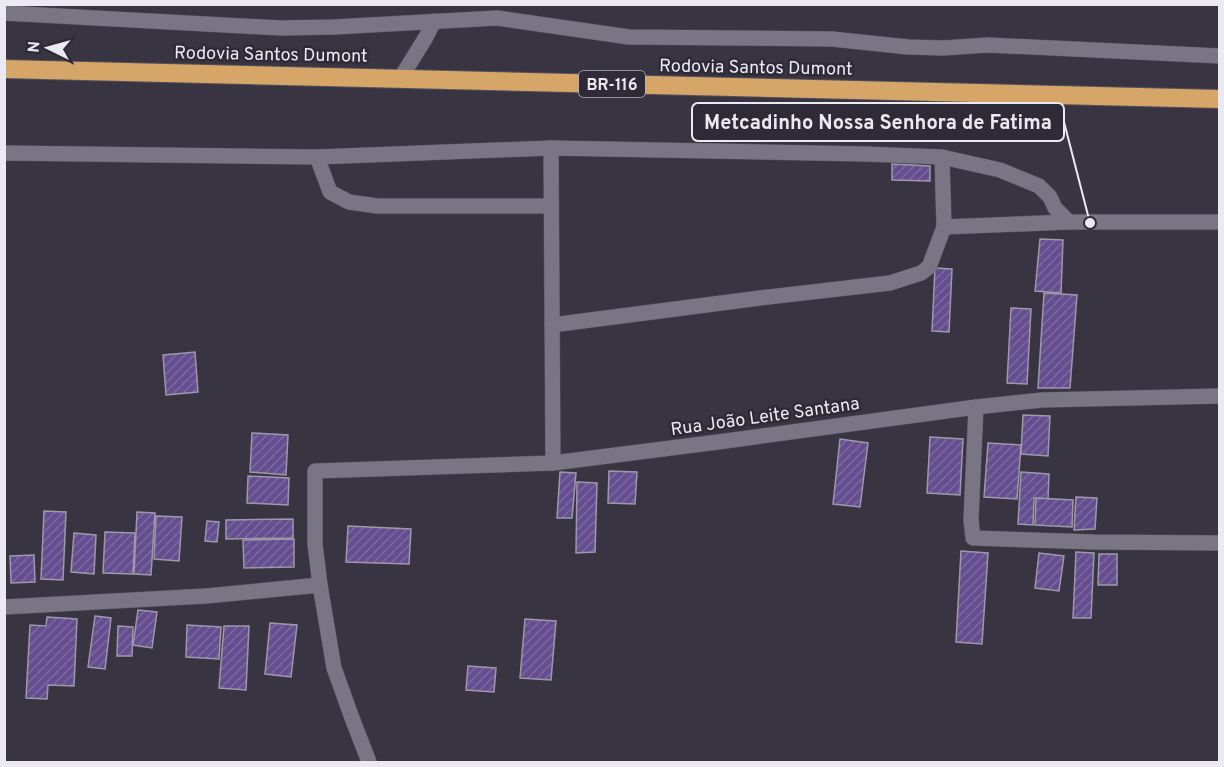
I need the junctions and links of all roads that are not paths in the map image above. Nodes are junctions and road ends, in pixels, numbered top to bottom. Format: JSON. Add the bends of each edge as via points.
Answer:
{"nodes":[{"id":1,"x":496,"y":11,"type":"edge"},
{"id":2,"x":4,"y":13,"type":"edge"},
{"id":3,"x":434,"y":21,"type":"junction"},
{"id":4,"x":1220,"y":56,"type":"edge"},
{"id":5,"x":4,"y":69,"type":"edge"},
{"id":6,"x":400,"y":79,"type":"junction"},
{"id":7,"x":1220,"y":99,"type":"edge"},
{"id":8,"x":550,"y":148,"type":"junction"},
{"id":9,"x":4,"y":153,"type":"edge"},
{"id":10,"x":316,"y":157,"type":"junction"},
{"id":11,"x":942,"y":157,"type":"junction"},
{"id":12,"x":550,"y":206,"type":"junction"},
{"id":13,"x":1069,"y":222,"type":"junction"},
{"id":14,"x":1220,"y":222,"type":"edge"},
{"id":15,"x":944,"y":227,"type":"junction"},
{"id":16,"x":552,"y":325,"type":"junction"},
{"id":17,"x":1220,"y":396,"type":"edge"},
{"id":18,"x":976,"y":407,"type":"junction"},
{"id":19,"x":553,"y":463,"type":"junction"},
{"id":20,"x":1220,"y":543,"type":"edge"},
{"id":21,"x":320,"y":585,"type":"junction"},
{"id":22,"x":4,"y":607,"type":"edge"},
{"id":23,"x":369,"y":762,"type":"edge"}],
"edges":[{"from":1,"to":3,"type":"street"},
{"from":1,"to":4,"type":"street","via":[[629,37],[832,39],[908,47],[988,45]]},
{"from":2,"to":3,"type":"street","via":[[281,28]]},
{"from":3,"to":6,"type":"street"},
{"from":5,"to":6,"type":"highway","name":"Rodovia Santos Dumont","number":"BR-116"},
{"from":6,"to":7,"type":"highway","name":"Rodovia Santos Dumont","number":"BR-116"},
{"from":8,"to":10,"type":"street"},
{"from":8,"to":11,"type":"street"},
{"from":8,"to":12,"type":"street"},
{"from":9,"to":10,"type":"street"},
{"from":10,"to":12,"type":"street","via":[[330,192],[349,202],[377,206]]},
{"from":11,"to":13,"type":"street","via":[[1000,170],[1040,186]]},
{"from":11,"to":15,"type":"street"},
{"from":12,"to":16,"type":"street"},
{"from":13,"to":14,"type":"street"},
{"from":13,"to":15,"type":"street"},
{"from":15,"to":16,"type":"street","via":[[929,267],[890,283]]},
{"from":16,"to":19,"type":"street"},
{"from":17,"to":18,"type":"street","name":"Rua João Leite Santana","via":[[1042,400]]},
{"from":18,"to":19,"type":"street","name":"Rua João Leite Santana"},
{"from":18,"to":20,"type":"street","via":[[973,538]]},
{"from":19,"to":21,"type":"street","name":"Rua João Leite Santana","via":[[315,471],[315,544]]},
{"from":21,"to":22,"type":"street","via":[[206,596]]},
{"from":21,"to":23,"type":"street","via":[[334,668]]}]}
